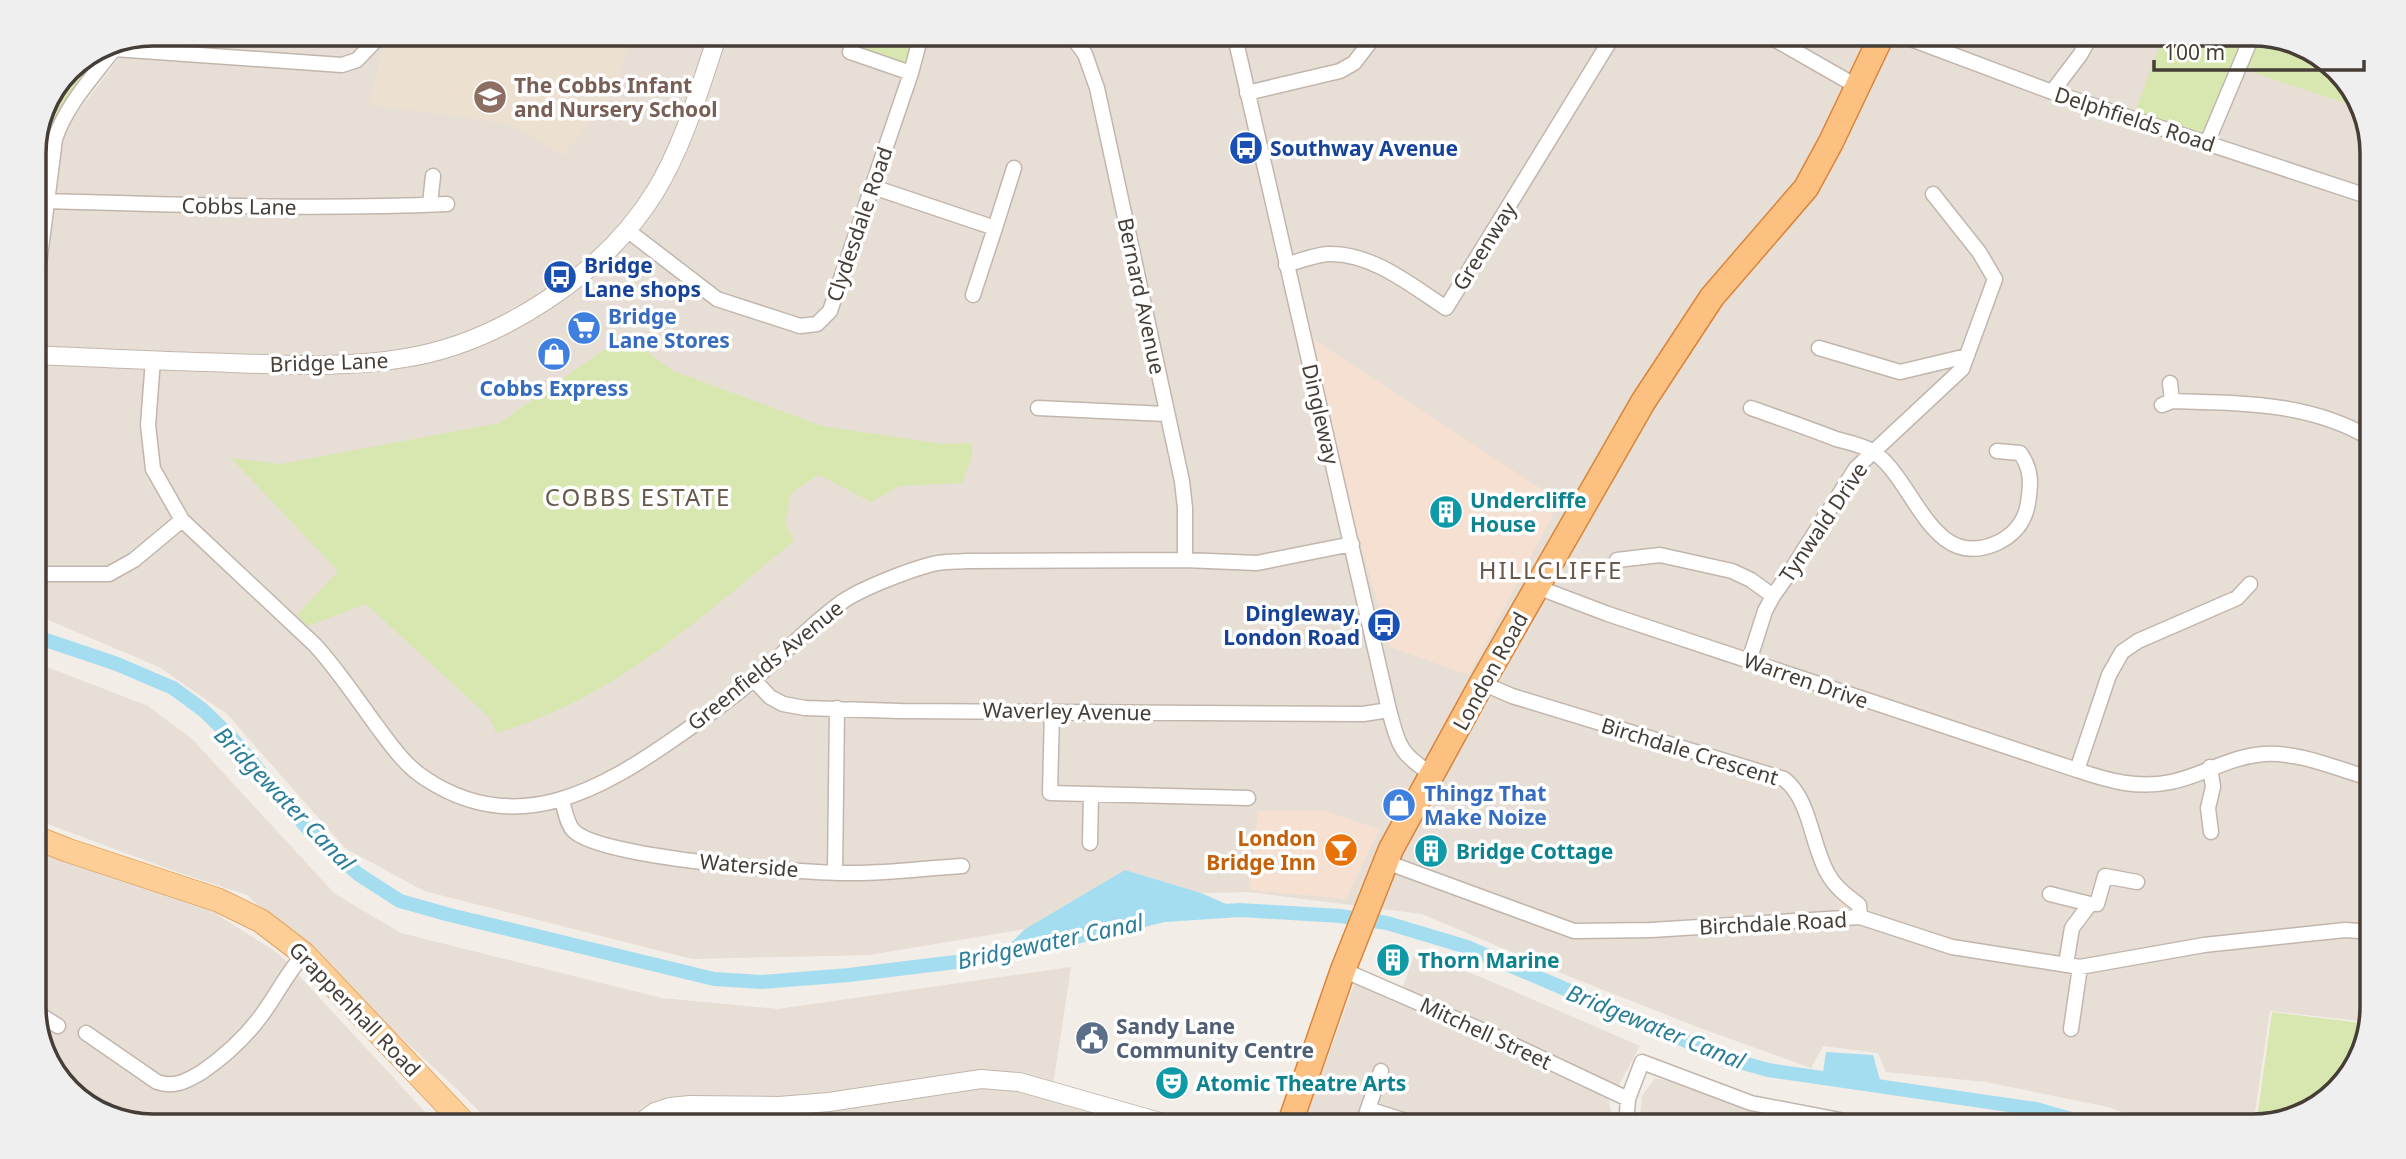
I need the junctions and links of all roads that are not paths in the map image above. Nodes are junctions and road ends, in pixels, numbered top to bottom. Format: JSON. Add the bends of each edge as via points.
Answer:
{"nodes":[{"id":1,"x":371,"y":45,"type":"edge"},
{"id":2,"x":714,"y":45,"type":"edge"},
{"id":3,"x":852,"y":45,"type":"edge"},
{"id":4,"x":918,"y":45,"type":"edge"},
{"id":5,"x":1078,"y":45,"type":"edge"},
{"id":6,"x":1237,"y":45,"type":"edge"},
{"id":7,"x":1368,"y":45,"type":"edge"},
{"id":8,"x":1608,"y":45,"type":"edge"},
{"id":9,"x":1784,"y":45,"type":"edge"},
{"id":10,"x":1877,"y":45,"type":"edge"},
{"id":11,"x":1926,"y":45,"type":"edge"},
{"id":12,"x":2086,"y":45,"type":"edge"},
{"id":13,"x":2248,"y":45,"type":"edge"},
{"id":14,"x":130,"y":48,"type":"edge"},
{"id":15,"x":108,"y":56,"type":"edge"},
{"id":16,"x":911,"y":74,"type":"junction"},
{"id":17,"x":1858,"y":87,"type":"junction"},
{"id":18,"x":2052,"y":92,"type":"junction"},
{"id":19,"x":1247,"y":93,"type":"junction"},
{"id":20,"x":2207,"y":143,"type":"junction"},
{"id":21,"x":1014,"y":168,"type":"dead end"},
{"id":22,"x":433,"y":176,"type":"dead end"},
{"id":23,"x":873,"y":187,"type":"junction"},
{"id":24,"x":1933,"y":194,"type":"dead end"},
{"id":25,"x":2360,"y":194,"type":"edge"},
{"id":26,"x":48,"y":201,"type":"junction"},
{"id":27,"x":430,"y":204,"type":"junction"},
{"id":28,"x":447,"y":204,"type":"dead end"},
{"id":29,"x":46,"y":216,"type":"edge"},
{"id":30,"x":995,"y":228,"type":"junction"},
{"id":31,"x":627,"y":230,"type":"junction"},
{"id":32,"x":1286,"y":265,"type":"junction"},
{"id":33,"x":973,"y":295,"type":"dead end"},
{"id":34,"x":1819,"y":348,"type":"dead end"},
{"id":35,"x":1967,"y":355,"type":"junction"},
{"id":36,"x":46,"y":356,"type":"edge"},
{"id":37,"x":153,"y":360,"type":"junction"},
{"id":38,"x":2170,"y":383,"type":"dead end"},
{"id":39,"x":1751,"y":407,"type":"dead end"},
{"id":40,"x":1038,"y":408,"type":"dead end"},
{"id":41,"x":1166,"y":414,"type":"junction"},
{"id":42,"x":2360,"y":434,"type":"edge"},
{"id":43,"x":1872,"y":451,"type":"junction"},
{"id":44,"x":1997,"y":451,"type":"dead end"},
{"id":45,"x":182,"y":520,"type":"junction"},
{"id":46,"x":1352,"y":544,"type":"junction"},
{"id":47,"x":1185,"y":559,"type":"junction"},
{"id":48,"x":1617,"y":559,"type":"dead end"},
{"id":49,"x":46,"y":574,"type":"edge"},
{"id":50,"x":2250,"y":584,"type":"dead end"},
{"id":51,"x":1537,"y":587,"type":"junction"},
{"id":52,"x":1773,"y":596,"type":"junction"},
{"id":53,"x":1749,"y":661,"type":"junction"},
{"id":54,"x":754,"y":680,"type":"junction"},
{"id":55,"x":1482,"y":683,"type":"junction"},
{"id":56,"x":837,"y":708,"type":"junction"},
{"id":57,"x":1389,"y":710,"type":"junction"},
{"id":58,"x":1052,"y":712,"type":"junction"},
{"id":59,"x":2210,"y":767,"type":"junction"},
{"id":60,"x":2077,"y":770,"type":"junction"},
{"id":61,"x":1433,"y":775,"type":"junction"},
{"id":62,"x":2360,"y":775,"type":"edge"},
{"id":63,"x":1091,"y":795,"type":"junction"},
{"id":64,"x":1248,"y":798,"type":"dead end"},
{"id":65,"x":562,"y":801,"type":"junction"},
{"id":66,"x":2211,"y":832,"type":"dead end"},
{"id":67,"x":46,"y":841,"type":"edge"},
{"id":68,"x":1090,"y":843,"type":"dead end"},
{"id":69,"x":1386,"y":862,"type":"junction"},
{"id":70,"x":962,"y":866,"type":"dead end"},
{"id":71,"x":835,"y":872,"type":"junction"},
{"id":72,"x":2137,"y":882,"type":"dead end"},
{"id":73,"x":2050,"y":894,"type":"dead end"},
{"id":74,"x":2090,"y":904,"type":"junction"},
{"id":75,"x":1860,"y":917,"type":"junction"},
{"id":76,"x":2360,"y":931,"type":"edge"},
{"id":77,"x":304,"y":954,"type":"junction"},
{"id":78,"x":2073,"y":966,"type":"junction"},
{"id":79,"x":1343,"y":970,"type":"junction"},
{"id":80,"x":47,"y":1019,"type":"edge"},
{"id":81,"x":58,"y":1026,"type":"dead end"},
{"id":82,"x":2071,"y":1029,"type":"dead end"},
{"id":83,"x":86,"y":1032,"type":"dead end"},
{"id":84,"x":1381,"y":1071,"type":"dead end"},
{"id":85,"x":1628,"y":1099,"type":"junction"},
{"id":86,"x":1104,"y":1105,"type":"junction"},
{"id":87,"x":729,"y":1106,"type":"junction"},
{"id":88,"x":1368,"y":1109,"type":"junction"},
{"id":89,"x":456,"y":1114,"type":"edge"},
{"id":90,"x":653,"y":1114,"type":"edge"},
{"id":91,"x":730,"y":1114,"type":"edge"},
{"id":92,"x":1101,"y":1114,"type":"edge"},
{"id":93,"x":1134,"y":1114,"type":"edge"},
{"id":94,"x":1293,"y":1114,"type":"edge"},
{"id":95,"x":1366,"y":1114,"type":"edge"},
{"id":96,"x":1384,"y":1114,"type":"edge"},
{"id":97,"x":1627,"y":1114,"type":"edge"},
{"id":98,"x":1808,"y":1114,"type":"edge"}],
"edges":[{"from":1,"to":14,"type":"street","via":[[357,60],[342,65]]},
{"from":2,"to":31,"type":"street","name":"Bridge Lane","via":[[679,144],[655,192]]},
{"from":3,"to":16,"type":"street","via":[[850,52]]},
{"from":4,"to":16,"type":"street","name":"Clydesdale Road"},
{"from":5,"to":41,"type":"street","name":"Bernard Avenue","via":[[1097,88]]},
{"from":6,"to":19,"type":"street","name":"Dingleway"},
{"from":7,"to":19,"type":"street","via":[[1354,63],[1340,71]]},
{"from":8,"to":32,"type":"street","name":"Greenway","via":[[1446,308],[1357,257],[1328,254]]},
{"from":9,"to":17,"type":"street"},
{"from":10,"to":17,"type":"highway","name":"London Road"},
{"from":11,"to":18,"type":"street","name":"Delphfields Road"},
{"from":12,"to":18,"type":"street"},
{"from":13,"to":20,"type":"street"},
{"from":15,"to":26,"type":"street","via":[[60,124]]},
{"from":16,"to":23,"type":"street","name":"Clydesdale Road"},
{"from":17,"to":51,"type":"highway","name":"London Road","via":[[1806,188],[1699,315],[1643,402]]},
{"from":18,"to":20,"type":"street","name":"Delphfields Road"},
{"from":19,"to":32,"type":"street","name":"Dingleway"},
{"from":20,"to":25,"type":"street","name":"Delphfields Road"},
{"from":21,"to":30,"type":"street"},
{"from":22,"to":27,"type":"street"},
{"from":23,"to":30,"type":"street"},
{"from":23,"to":31,"type":"street","name":"Clydesdale Road","via":[[830,311],[817,324],[800,326],[717,299]]},
{"from":24,"to":35,"type":"street","name":"Tynwald Drive","via":[[1995,278]]},
{"from":26,"to":27,"type":"street","name":"Cobbs Lane","via":[[257,207]]},
{"from":26,"to":29,"type":"street"},
{"from":27,"to":28,"type":"street","name":"Cobbs Lane"},
{"from":30,"to":33,"type":"street"},
{"from":31,"to":37,"type":"street","name":"Bridge Lane","via":[[581,275],[535,308],[493,330],[407,358],[314,366]]},
{"from":32,"to":46,"type":"street","name":"Dingleway"},
{"from":34,"to":35,"type":"street","via":[[1900,372]]},
{"from":35,"to":43,"type":"street","name":"Tynwald Drive","via":[[1962,369]]},
{"from":36,"to":37,"type":"street","name":"Bridge Lane"},
{"from":37,"to":45,"type":"street","name":"Greenfields Avenue","via":[[148,425],[153,469]]},
{"from":38,"to":42,"type":"street","via":[[2167,403],[2244,403],[2290,409]]},
{"from":39,"to":43,"type":"street"},
{"from":40,"to":41,"type":"street"},
{"from":41,"to":47,"type":"street","name":"Bernard Avenue","via":[[1182,481]]},
{"from":43,"to":44,"type":"street","via":[[1934,528],[1953,546],[1974,550],[2014,534],[2026,514],[2029,464],[2020,453]]},
{"from":43,"to":52,"type":"street","name":"Tynwald Drive","via":[[1856,468]]},
{"from":45,"to":49,"type":"street","via":[[109,574]]},
{"from":45,"to":65,"type":"street","name":"Greenfields Avenue","via":[[315,645],[400,757],[426,779],[489,805]]},
{"from":46,"to":47,"type":"street","name":"Greenfields Avenue","via":[[1257,564]]},
{"from":46,"to":57,"type":"street","name":"Dingleway"},
{"from":47,"to":54,"type":"street","name":"Greenfields Avenue","via":[[931,564],[842,601]]},
{"from":48,"to":52,"type":"street","via":[[1660,555],[1732,571]]},
{"from":50,"to":60,"type":"street","via":[[2237,598],[2122,652],[2109,675]]},
{"from":51,"to":53,"type":"street","name":"Warren Drive"},
{"from":51,"to":55,"type":"highway","name":"London Road"},
{"from":52,"to":53,"type":"street","name":"Tynwald Drive"},
{"from":53,"to":60,"type":"street","name":"Warren Drive"},
{"from":54,"to":56,"type":"street","name":"Waverley Avenue","via":[[783,704]]},
{"from":54,"to":65,"type":"street","name":"Greenfields Avenue","via":[[636,765]]},
{"from":55,"to":61,"type":"highway","name":"London Road"},
{"from":55,"to":75,"type":"street","name":"Birchdale Crescent","via":[[1784,779],[1799,798],[1829,876],[1859,905]]},
{"from":56,"to":58,"type":"street","name":"Waverley Avenue"},
{"from":56,"to":71,"type":"street"},
{"from":57,"to":58,"type":"street","name":"Waverley Avenue","via":[[1363,714]]},
{"from":57,"to":61,"type":"street","name":"Dingleway","via":[[1398,745]]},
{"from":58,"to":63,"type":"street","via":[[1050,793]]},
{"from":59,"to":60,"type":"street","name":"Warren Drive","via":[[2173,782],[2151,785],[2113,782]]},
{"from":59,"to":62,"type":"street","name":"Warren Drive","via":[[2247,756],[2281,754]]},
{"from":59,"to":66,"type":"street"},
{"from":61,"to":69,"type":"highway","name":"London Road"},
{"from":63,"to":64,"type":"street"},
{"from":63,"to":68,"type":"street"},
{"from":65,"to":71,"type":"street","name":"Waterside","via":[[572,830],[584,839],[660,856],[752,868]]},
{"from":67,"to":77,"type":"main road","name":"Grappenhall Road","via":[[229,905],[261,921]]},
{"from":69,"to":75,"type":"street","name":"Birchdale Road","via":[[1574,931]]},
{"from":69,"to":79,"type":"highway","name":"London Road"},
{"from":70,"to":71,"type":"street","name":"Waterside"},
{"from":72,"to":74,"type":"street","via":[[2105,876],[2097,905]]},
{"from":73,"to":74,"type":"street"},
{"from":74,"to":78,"type":"street","via":[[2072,928]]},
{"from":75,"to":78,"type":"street","name":"Birchdale Road","via":[[1952,947]]},
{"from":76,"to":78,"type":"street","name":"Birchdale Road","via":[[2204,945]]},
{"from":77,"to":83,"type":"street","via":[[243,1038],[226,1055],[179,1084],[157,1082]]},
{"from":77,"to":89,"type":"main road","name":"Grappenhall Road"},
{"from":78,"to":82,"type":"street"},
{"from":79,"to":85,"type":"street","name":"Mitchell Street"},
{"from":79,"to":94,"type":"highway","name":"London Road"},
{"from":80,"to":81,"type":"street"},
{"from":84,"to":88,"type":"street"},
{"from":85,"to":97,"type":"street"},
{"from":85,"to":98,"type":"street","via":[[1642,1062],[1751,1103]]},
{"from":86,"to":87,"type":"street","via":[[1019,1082],[981,1079],[829,1102]]},
{"from":86,"to":92,"type":"street"},
{"from":86,"to":93,"type":"street"},
{"from":87,"to":90,"type":"street","via":[[670,1107]]},
{"from":87,"to":91,"type":"street"},
{"from":88,"to":95,"type":"street"},
{"from":88,"to":96,"type":"street"}]}
